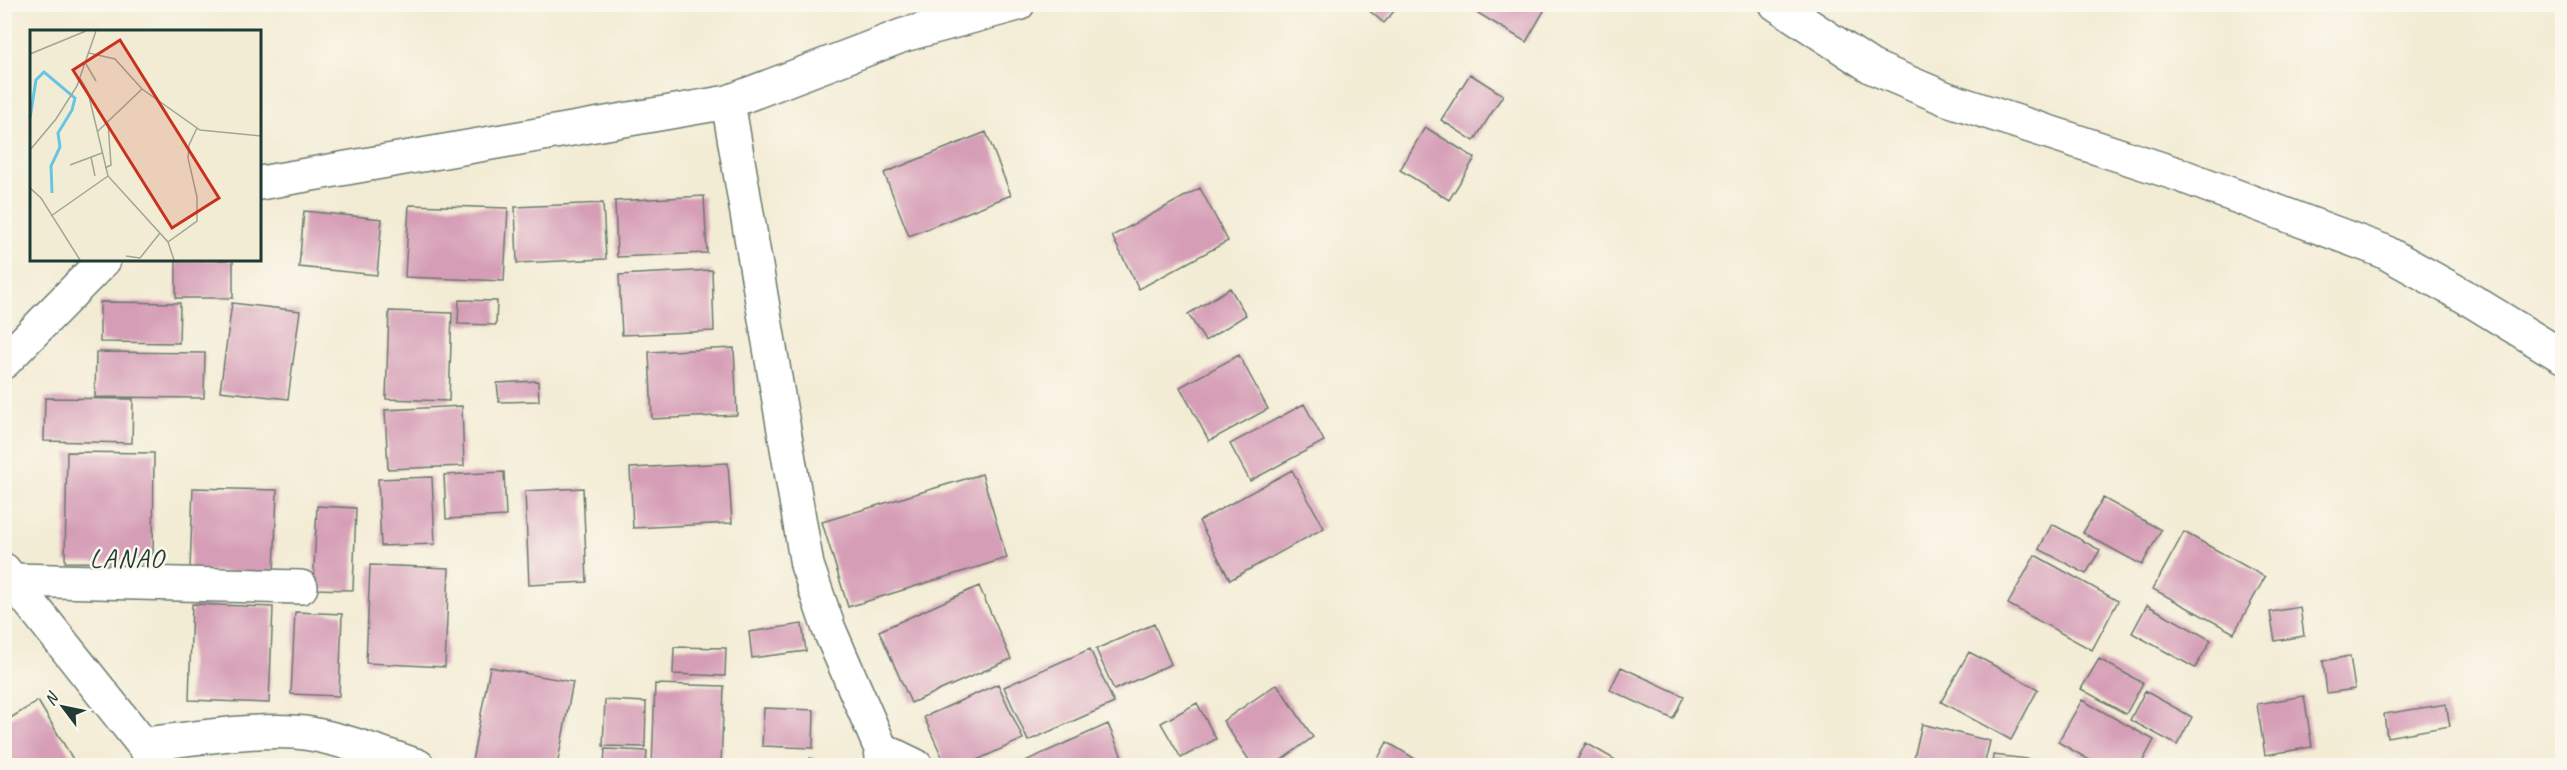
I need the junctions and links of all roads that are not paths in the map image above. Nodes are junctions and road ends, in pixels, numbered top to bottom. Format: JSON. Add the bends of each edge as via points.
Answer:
{"nodes":[{"id":1,"x":1018,"y":4,"type":"edge"},
{"id":2,"x":1776,"y":4,"type":"edge"},
{"id":3,"x":728,"y":102,"type":"junction"},
{"id":4,"x":261,"y":183,"type":"edge"},
{"id":5,"x":103,"y":261,"type":"edge"},
{"id":6,"x":2562,"y":356,"type":"edge"},
{"id":7,"x":4,"y":362,"type":"edge"},
{"id":8,"x":9,"y":575,"type":"edge"},
{"id":9,"x":301,"y":587,"type":"dead end"},
{"id":10,"x":153,"y":755,"type":"edge"},
{"id":11,"x":882,"y":757,"type":"edge"},
{"id":12,"x":418,"y":765,"type":"edge"},
{"id":13,"x":916,"y":765,"type":"edge"}],
"edges":[{"from":1,"to":3,"type":"main road","via":[[904,35]]},
{"from":2,"to":6,"type":"main road","via":[[1872,67],[1947,99],[2177,174],[2383,251]]},
{"from":3,"to":4,"type":"main road"},
{"from":3,"to":11,"type":"main road","via":[[807,565]]},
{"from":5,"to":7,"type":"main road"},
{"from":8,"to":9,"type":"main road"},
{"from":8,"to":10,"type":"main road"},
{"from":10,"to":12,"type":"main road","via":[[259,733],[309,734]]},
{"from":11,"to":13,"type":"main road"}]}
